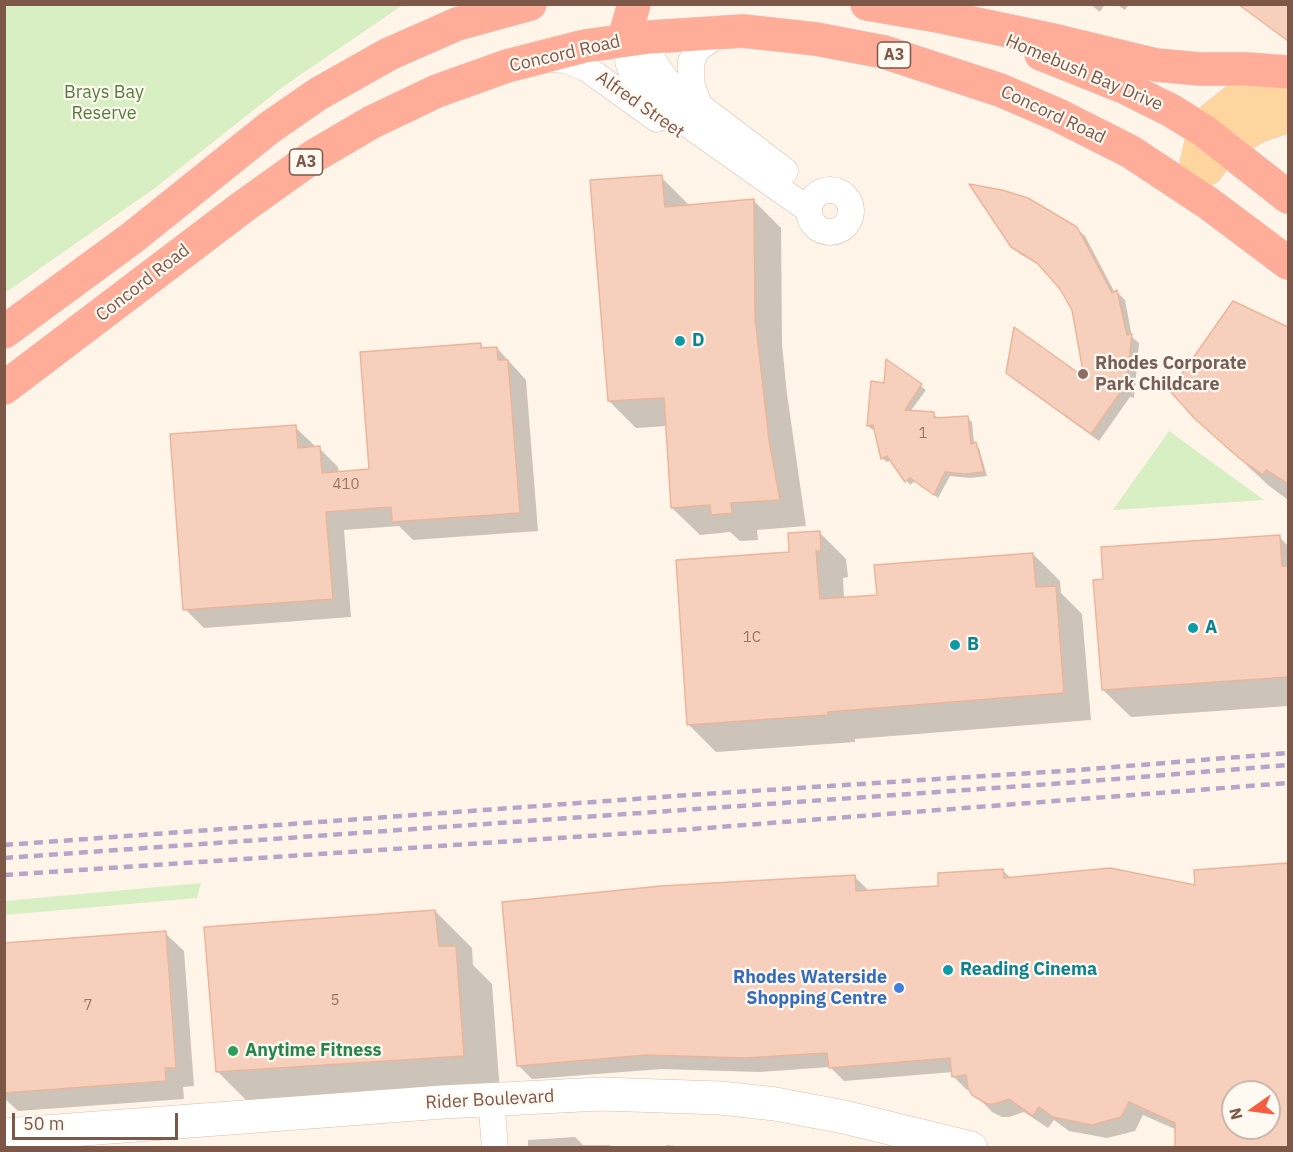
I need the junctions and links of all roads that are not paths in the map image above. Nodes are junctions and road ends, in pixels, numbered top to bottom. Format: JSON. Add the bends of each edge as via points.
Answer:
{"nodes":[{"id":1,"x":530,"y":4,"type":"edge"},
{"id":2,"x":634,"y":4,"type":"edge"},
{"id":3,"x":643,"y":4,"type":"edge"},
{"id":4,"x":867,"y":4,"type":"edge"},
{"id":5,"x":962,"y":22,"type":"junction"},
{"id":6,"x":722,"y":32,"type":"junction"},
{"id":7,"x":637,"y":38,"type":"junction"},
{"id":8,"x":535,"y":59,"type":"junction"},
{"id":9,"x":1288,"y":72,"type":"edge"},
{"id":10,"x":1288,"y":82,"type":"edge"},
{"id":11,"x":699,"y":106,"type":"junction"},
{"id":12,"x":1288,"y":116,"type":"edge"},
{"id":13,"x":1214,"y":138,"type":"junction"},
{"id":14,"x":743,"y":162,"type":"junction"},
{"id":15,"x":1190,"y":191,"type":"junction"},
{"id":16,"x":1288,"y":197,"type":"edge"},
{"id":17,"x":1288,"y":263,"type":"edge"},
{"id":18,"x":4,"y":332,"type":"edge"},
{"id":19,"x":4,"y":388,"type":"edge"},
{"id":20,"x":491,"y":1099,"type":"junction"},
{"id":21,"x":4,"y":1135,"type":"edge"},
{"id":22,"x":112,"y":1137,"type":"edge"},
{"id":23,"x":495,"y":1148,"type":"edge"},
{"id":24,"x":971,"y":1148,"type":"edge"}],
"edges":[{"from":1,"to":18,"type":"highway","via":[[457,24],[389,54],[318,94]]},
{"from":2,"to":7,"type":"highway"},
{"from":3,"to":7,"type":"highway"},
{"from":4,"to":5,"type":"highway"},
{"from":5,"to":9,"type":"highway","via":[[1156,64]]},
{"from":5,"to":13,"type":"highway","name":"Homebush Bay Drive","via":[[1126,88]]},
{"from":6,"to":7,"type":"highway","name":"Concord Road","number":"A3"},
{"from":6,"to":11,"type":"street","name":"Alfred Street","via":[[697,49],[691,62],[691,82]]},
{"from":6,"to":15,"type":"highway","name":"Concord Road","number":"A3","via":[[769,33],[849,44],[913,60],[1058,115],[1131,152]]},
{"from":7,"to":8,"type":"highway","name":"Concord Road","number":"A3"},
{"from":7,"to":11,"type":"street","name":"Alfred Street","via":[[667,81]]},
{"from":7,"to":14,"type":"street","name":"Alfred Street","via":[[629,65],[655,100]]},
{"from":8,"to":14,"type":"street","name":"Alfred Street","via":[[578,64],[681,136]]},
{"from":8,"to":19,"type":"highway","name":"Concord Road","number":"A3","via":[[437,91],[314,156]]},
{"from":10,"to":13,"type":"main road","via":[[1236,100],[1218,112]]},
{"from":11,"to":14,"type":"street","name":"Alfred Street","via":[[813,202]]},
{"from":12,"to":13,"type":"main road"},
{"from":13,"to":15,"type":"main road"},
{"from":13,"to":16,"type":"highway","name":"Homebush Bay Drive"},
{"from":15,"to":17,"type":"highway","number":"A3"},
{"from":20,"to":22,"type":"street","name":"Rider Boulevard"},
{"from":20,"to":23,"type":"street"},
{"from":20,"to":24,"type":"street","name":"Rider Boulevard","via":[[601,1094],[721,1098],[844,1117]]},
{"from":21,"to":22,"type":"street","name":"Rider Boulevard"}]}
